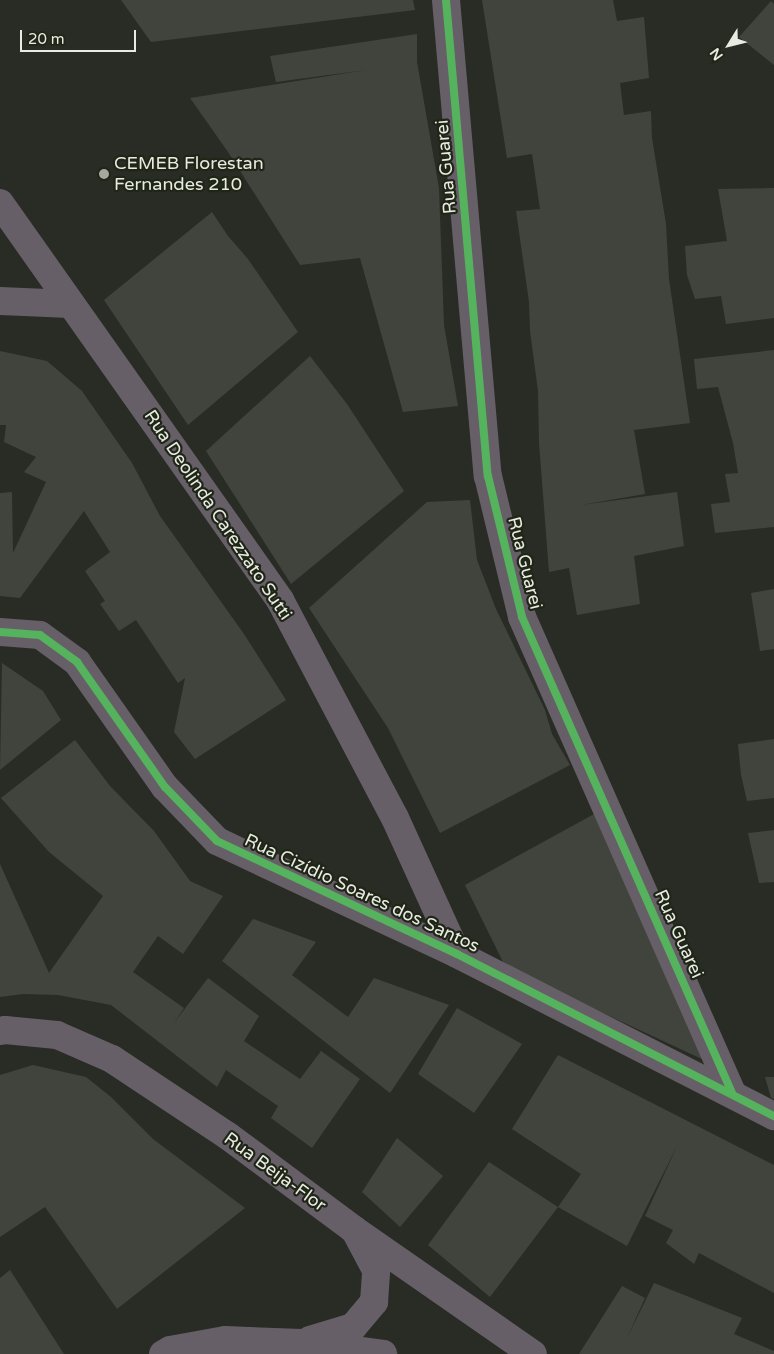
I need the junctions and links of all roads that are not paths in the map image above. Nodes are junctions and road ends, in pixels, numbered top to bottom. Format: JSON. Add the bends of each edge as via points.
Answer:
{"nodes":[{"id":1,"x":446,"y":0,"type":"edge"},
{"id":2,"x":0,"y":203,"type":"edge"},
{"id":3,"x":0,"y":301,"type":"edge"},
{"id":4,"x":70,"y":304,"type":"junction"},
{"id":5,"x":0,"y":632,"type":"edge"},
{"id":6,"x":457,"y":954,"type":"junction"},
{"id":7,"x":0,"y":1031,"type":"edge"},
{"id":8,"x":732,"y":1092,"type":"junction"},
{"id":9,"x":774,"y":1116,"type":"edge"},
{"id":10,"x":354,"y":1229,"type":"junction"},
{"id":11,"x":301,"y":1343,"type":"junction"},
{"id":12,"x":163,"y":1354,"type":"edge"},
{"id":13,"x":383,"y":1354,"type":"edge"},
{"id":14,"x":534,"y":1354,"type":"edge"}],
"edges":[{"from":1,"to":8,"type":"street","name":"Rua Guarei","via":[[488,476],[522,617]]},
{"from":2,"to":4,"type":"street","name":"Rua Deolinda Carezzato Sutti"},
{"from":3,"to":4,"type":"street"},
{"from":4,"to":6,"type":"street","name":"Rua Deolinda Carezzato Sutti","via":[[280,600],[395,818]]},
{"from":5,"to":6,"type":"street","name":"Rua Cizídio Soares dos Santos","via":[[40,635],[77,662],[165,787],[217,842]]},
{"from":6,"to":8,"type":"street","name":"Rua Cizídio Soares dos Santos"},
{"from":7,"to":10,"type":"street","name":"Rua Beija-Flor","via":[[57,1035],[112,1059],[228,1136]]},
{"from":8,"to":9,"type":"street","name":"Rua Cizídio Soares dos Santos"},
{"from":10,"to":11,"type":"street","via":[[376,1270],[374,1302],[353,1327]]},
{"from":10,"to":14,"type":"street","name":"Rua Beija-Flor"},
{"from":11,"to":12,"type":"street","via":[[225,1340]]},
{"from":11,"to":13,"type":"street"}]}
